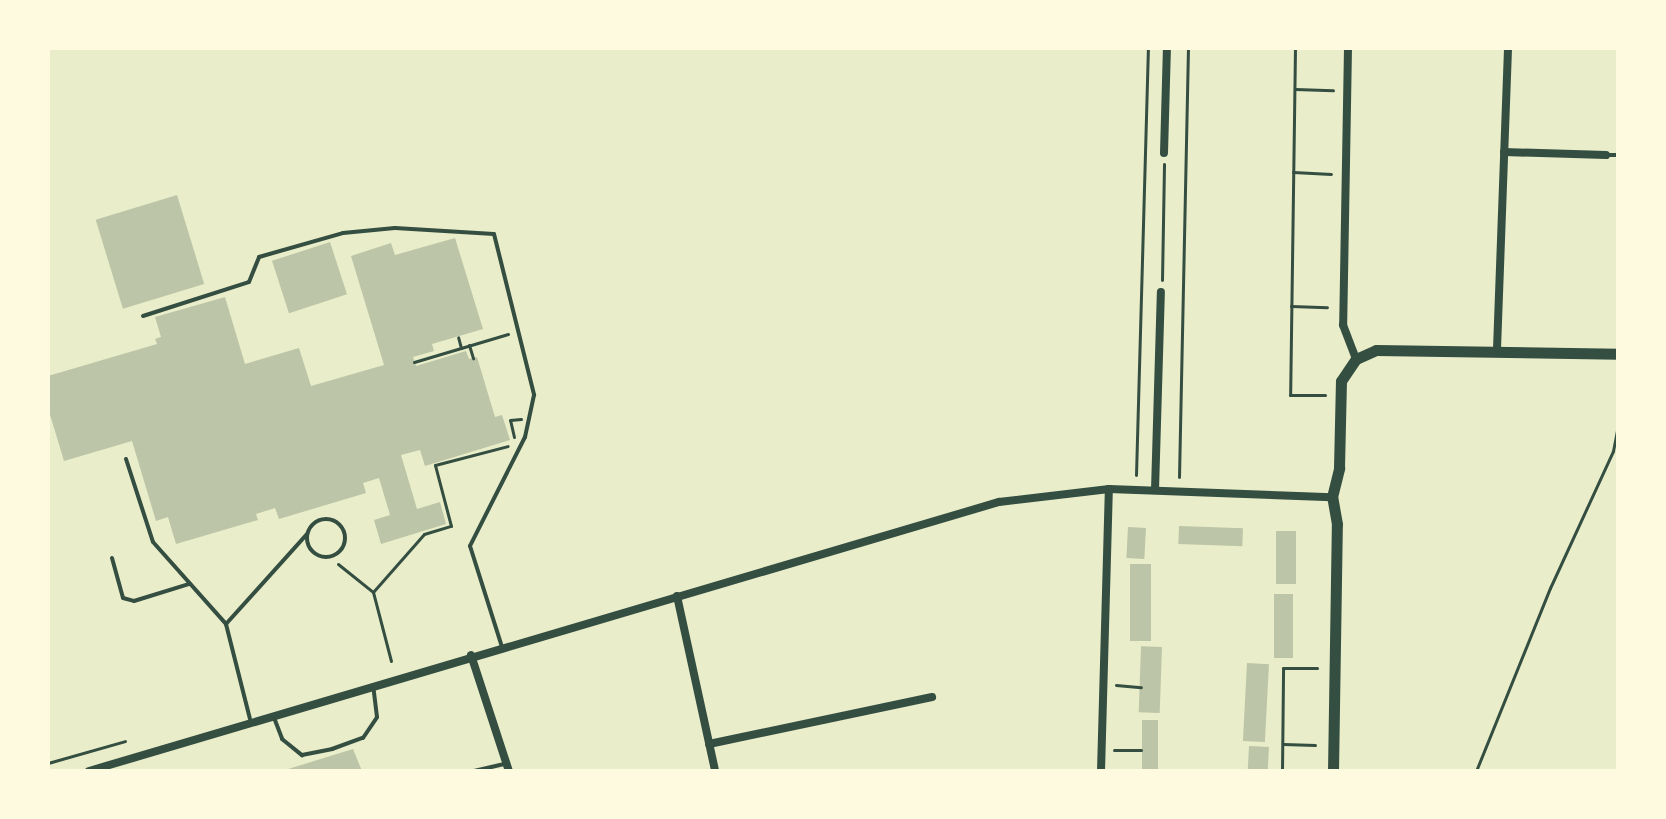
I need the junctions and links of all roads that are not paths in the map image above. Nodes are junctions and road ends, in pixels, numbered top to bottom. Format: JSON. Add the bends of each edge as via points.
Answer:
{"nodes":[{"id":1,"x":1167,"y":48,"type":"edge"},
{"id":2,"x":1348,"y":48,"type":"edge"},
{"id":3,"x":1508,"y":48,"type":"edge"},
{"id":4,"x":1504,"y":152,"type":"junction"},
{"id":5,"x":1164,"y":153,"type":"road end"},
{"id":6,"x":1606,"y":155,"type":"joint"},
{"id":7,"x":1618,"y":155,"type":"edge"},
{"id":8,"x":1161,"y":292,"type":"road end"},
{"id":9,"x":143,"y":316,"type":"dead end"},
{"id":10,"x":1497,"y":349,"type":"junction"},
{"id":11,"x":1618,"y":354,"type":"edge"},
{"id":12,"x":1356,"y":359,"type":"junction"},
{"id":13,"x":126,"y":459,"type":"dead end"},
{"id":14,"x":1109,"y":489,"type":"junction"},
{"id":15,"x":1155,"y":490,"type":"junction"},
{"id":16,"x":1332,"y":497,"type":"junction"},
{"id":17,"x":307,"y":534,"type":"junction"},
{"id":18,"x":112,"y":558,"type":"dead end"},
{"id":19,"x":189,"y":583,"type":"junction"},
{"id":20,"x":677,"y":596,"type":"junction"},
{"id":21,"x":226,"y":624,"type":"junction"},
{"id":22,"x":502,"y":647,"type":"junction"},
{"id":23,"x":471,"y":655,"type":"junction"},
{"id":24,"x":372,"y":684,"type":"junction"},
{"id":25,"x":932,"y":697,"type":"dead end"},
{"id":26,"x":272,"y":713,"type":"junction"},
{"id":27,"x":250,"y":719,"type":"junction"},
{"id":28,"x":709,"y":744,"type":"junction"},
{"id":29,"x":507,"y":768,"type":"edge"},
{"id":30,"x":89,"y":771,"type":"edge"},
{"id":31,"x":474,"y":771,"type":"edge"},
{"id":32,"x":715,"y":771,"type":"edge"},
{"id":33,"x":1101,"y":771,"type":"edge"},
{"id":34,"x":1333,"y":771,"type":"edge"}],
"edges":[{"from":1,"to":5,"type":"street"},
{"from":2,"to":12,"type":"street","via":[[1343,325]]},
{"from":3,"to":4,"type":"street"},
{"from":4,"to":6,"type":"street"},
{"from":4,"to":10,"type":"street"},
{"from":6,"to":7,"type":"lane"},
{"from":8,"to":15,"type":"street"},
{"from":9,"to":22,"type":"lane","via":[[249,282],[259,257],[343,233],[395,228],[494,234],[532,375],[530,418],[470,546]]},
{"from":10,"to":11,"type":"street"},
{"from":10,"to":12,"type":"street","via":[[1376,350]]},
{"from":12,"to":16,"type":"street","via":[[1341,381],[1339,468]]},
{"from":13,"to":19,"type":"lane","via":[[153,542]]},
{"from":14,"to":15,"type":"street"},
{"from":14,"to":20,"type":"street","via":[[999,502]]},
{"from":14,"to":33,"type":"street"},
{"from":15,"to":16,"type":"street"},
{"from":16,"to":34,"type":"street","via":[[1337,524]]},
{"from":17,"to":17,"type":"lane","via":[[326,518],[342,527],[345,540],[340,551],[322,557],[311,551]]},
{"from":17,"to":21,"type":"lane"},
{"from":18,"to":19,"type":"lane","via":[[123,598],[134,601]]},
{"from":19,"to":21,"type":"lane"},
{"from":20,"to":22,"type":"street"},
{"from":20,"to":28,"type":"street"},
{"from":21,"to":27,"type":"lane"},
{"from":22,"to":23,"type":"street"},
{"from":23,"to":24,"type":"street"},
{"from":23,"to":29,"type":"street"},
{"from":24,"to":26,"type":"street"},
{"from":24,"to":26,"type":"lane","via":[[377,717],[363,738],[332,749],[302,755],[282,739]]},
{"from":25,"to":28,"type":"street"},
{"from":26,"to":27,"type":"street"},
{"from":27,"to":30,"type":"street"},
{"from":28,"to":32,"type":"street"},
{"from":29,"to":31,"type":"lane"}]}
